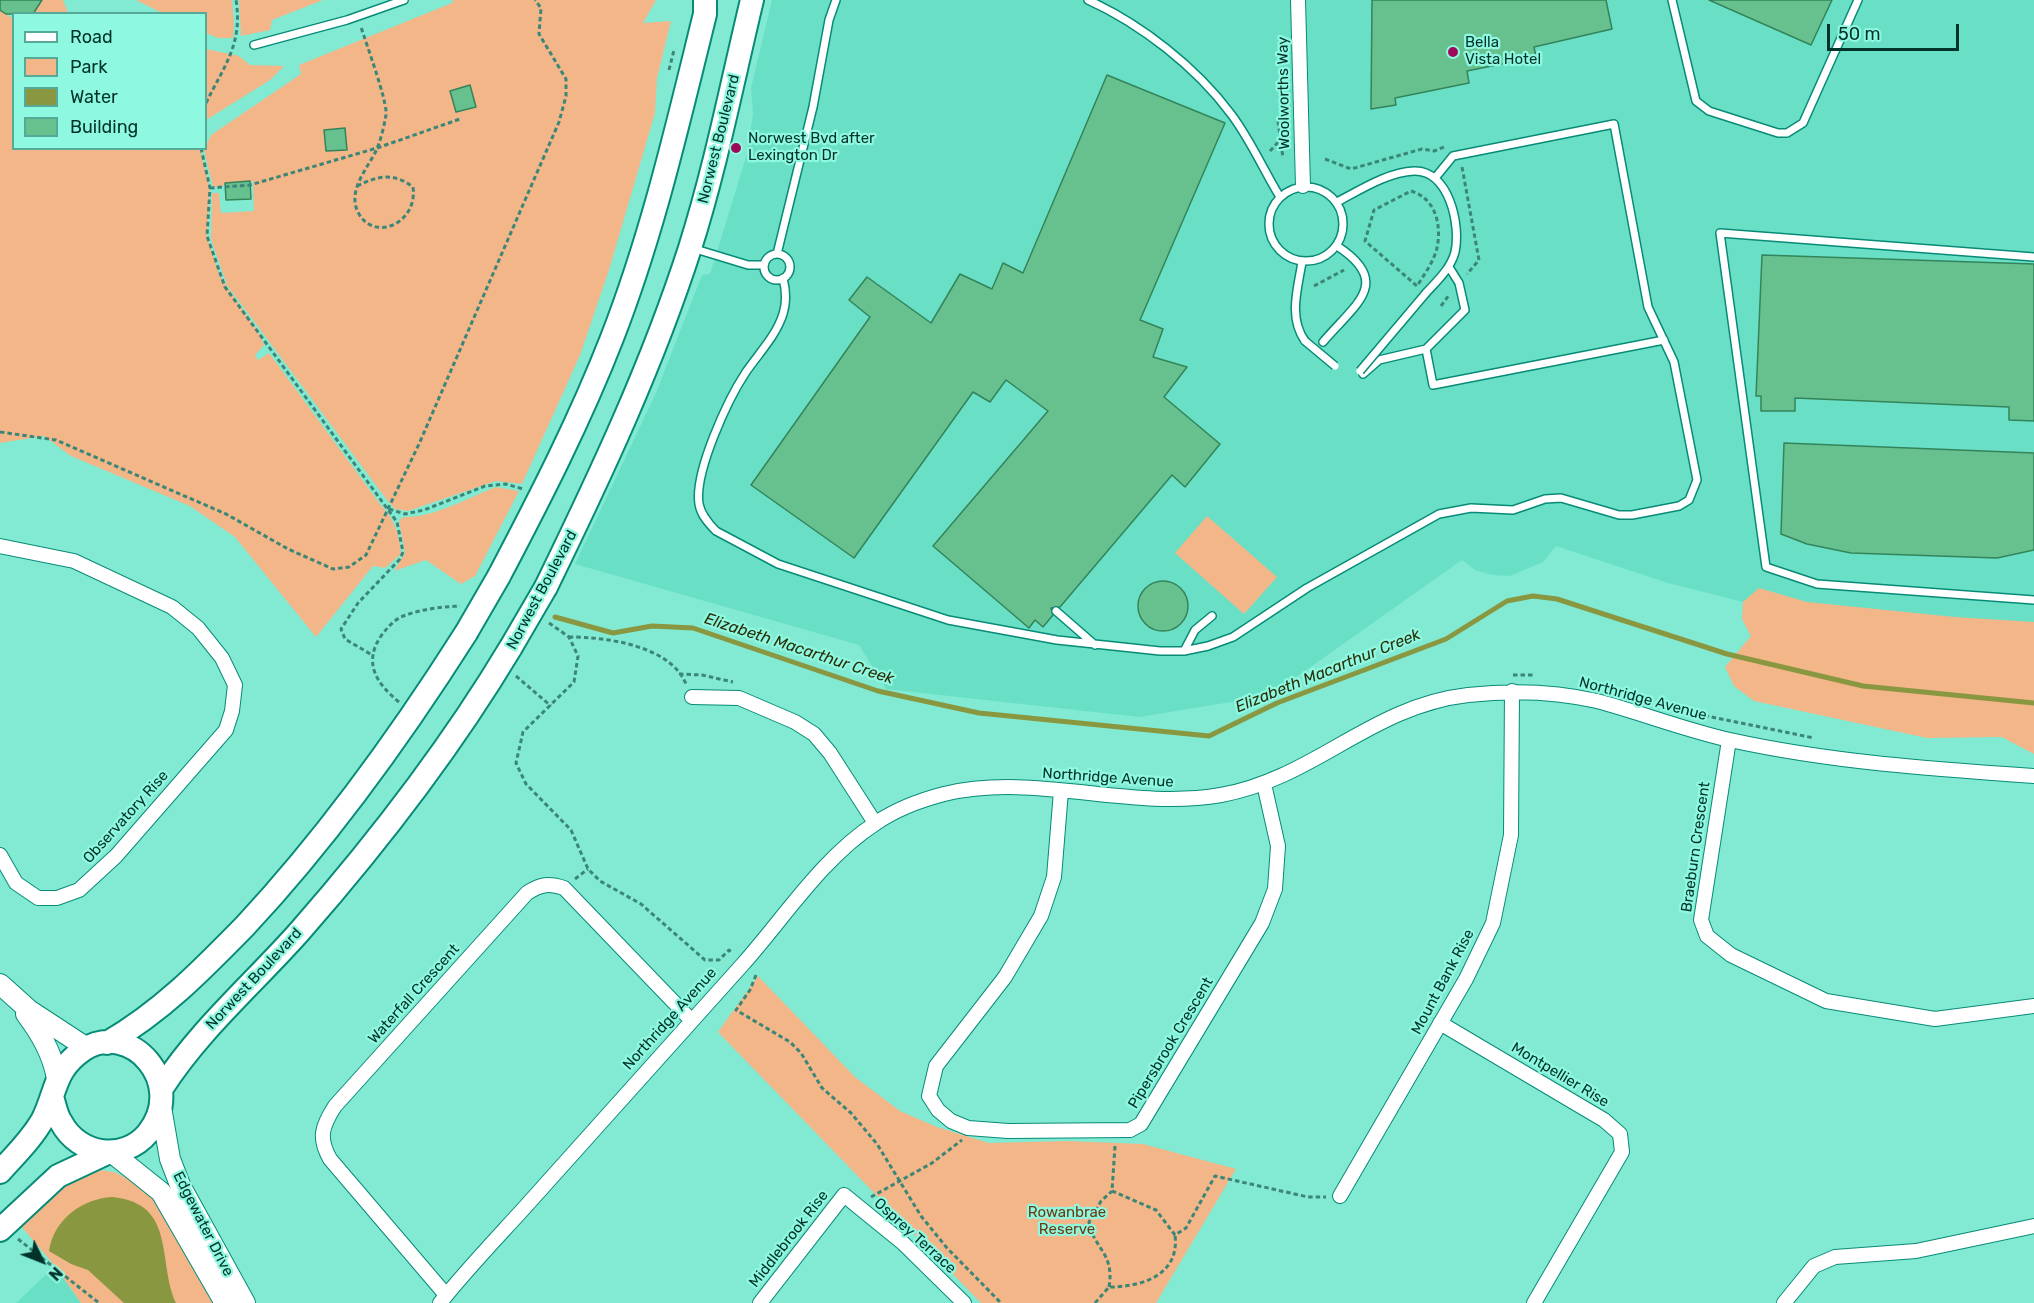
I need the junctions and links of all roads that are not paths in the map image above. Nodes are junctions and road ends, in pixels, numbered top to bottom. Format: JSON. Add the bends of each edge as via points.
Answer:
{"nodes":[{"id":1,"x":404,"y":0,"type":"edge"},
{"id":2,"x":705,"y":0,"type":"edge"},
{"id":3,"x":752,"y":0,"type":"edge"},
{"id":4,"x":836,"y":0,"type":"edge"},
{"id":5,"x":1088,"y":0,"type":"edge"},
{"id":6,"x":1298,"y":0,"type":"edge"},
{"id":7,"x":1672,"y":0,"type":"edge"},
{"id":8,"x":1858,"y":0,"type":"edge"},
{"id":9,"x":254,"y":45,"type":"dead end"},
{"id":10,"x":1435,"y":178,"type":"junction"},
{"id":11,"x":1303,"y":186,"type":"junction"},
{"id":12,"x":1280,"y":197,"type":"junction"},
{"id":13,"x":1337,"y":202,"type":"junction"},
{"id":14,"x":1336,"y":246,"type":"junction"},
{"id":15,"x":690,"y":247,"type":"junction"},
{"id":16,"x":777,"y":254,"type":"junction"},
{"id":17,"x":2034,"y":257,"type":"edge"},
{"id":18,"x":1302,"y":261,"type":"junction"},
{"id":19,"x":764,"y":265,"type":"junction"},
{"id":20,"x":1449,"y":267,"type":"junction"},
{"id":21,"x":783,"y":278,"type":"junction"},
{"id":22,"x":1664,"y":340,"type":"junction"},
{"id":23,"x":1323,"y":342,"type":"dead end"},
{"id":24,"x":1426,"y":349,"type":"junction"},
{"id":25,"x":1335,"y":366,"type":"dead end"},
{"id":26,"x":0,"y":546,"type":"edge"},
{"id":27,"x":2034,"y":600,"type":"edge"},
{"id":28,"x":1056,"y":612,"type":"dead end"},
{"id":29,"x":1212,"y":616,"type":"dead end"},
{"id":30,"x":1095,"y":645,"type":"junction"},
{"id":31,"x":1184,"y":651,"type":"junction"},
{"id":32,"x":1512,"y":691,"type":"junction"},
{"id":33,"x":692,"y":697,"type":"road end"},
{"id":34,"x":1728,"y":740,"type":"junction"},
{"id":35,"x":2034,"y":776,"type":"edge"},
{"id":36,"x":1264,"y":784,"type":"junction"},
{"id":37,"x":1061,"y":791,"type":"junction"},
{"id":38,"x":875,"y":823,"type":"junction"},
{"id":39,"x":0,"y":855,"type":"edge"},
{"id":40,"x":3,"y":986,"type":"edge"},
{"id":41,"x":2034,"y":1006,"type":"edge"},
{"id":42,"x":691,"y":1020,"type":"junction"},
{"id":43,"x":1440,"y":1023,"type":"junction"},
{"id":44,"x":97,"y":1046,"type":"junction"},
{"id":45,"x":54,"y":1087,"type":"junction"},
{"id":46,"x":162,"y":1098,"type":"junction"},
{"id":47,"x":109,"y":1152,"type":"junction"},
{"id":48,"x":0,"y":1172,"type":"edge"},
{"id":49,"x":844,"y":1195,"type":"joint"},
{"id":50,"x":1340,"y":1196,"type":"road end"},
{"id":51,"x":2034,"y":1226,"type":"edge"},
{"id":52,"x":2,"y":1227,"type":"edge"},
{"id":53,"x":443,"y":1299,"type":"edge"},
{"id":54,"x":225,"y":1303,"type":"edge"},
{"id":55,"x":245,"y":1303,"type":"edge"},
{"id":56,"x":760,"y":1303,"type":"edge"},
{"id":57,"x":964,"y":1303,"type":"edge"},
{"id":58,"x":1534,"y":1303,"type":"edge"},
{"id":59,"x":1784,"y":1303,"type":"edge"}],
"edges":[{"from":1,"to":9,"type":"lane"},
{"from":2,"to":44,"type":"main road","bridge":true,"via":[[705,14],[668,162],[613,336],[580,416],[466,633],[372,775],[285,883],[170,1000],[133,1028]]},
{"from":3,"to":15,"type":"main road","name":"Norwest Boulevard","via":[[727,118]]},
{"from":4,"to":16,"type":"lane"},
{"from":5,"to":12,"type":"lane","via":[[1141,31],[1185,65],[1217,97],[1241,129]]},
{"from":6,"to":11,"type":"street","name":"Woolworths Way"},
{"from":7,"to":8,"type":"lane","via":[[1696,101],[1709,111],[1778,133],[1803,123]]},
{"from":10,"to":13,"type":"lane","via":[[1415,171],[1394,175]]},
{"from":10,"to":20,"type":"lane","via":[[1448,194],[1456,240]]},
{"from":10,"to":22,"type":"lane","via":[[1454,156],[1614,124],[1648,307]]},
{"from":11,"to":12,"type":"lane"},
{"from":11,"to":13,"type":"lane","via":[[1322,189]]},
{"from":12,"to":18,"type":"lane","via":[[1272,207],[1269,232],[1282,253]]},
{"from":13,"to":14,"type":"lane","via":[[1343,224]]},
{"from":14,"to":18,"type":"lane","via":[[1319,258]]},
{"from":14,"to":23,"type":"lane","via":[[1362,266],[1367,284]]},
{"from":15,"to":19,"type":"lane","via":[[748,265]]},
{"from":15,"to":46,"type":"main road","name":"Norwest Boulevard","bridge":true,"via":[[620,432],[546,587],[506,655],[404,807],[290,942],[183,1056]]},
{"from":16,"to":19,"type":"lane"},
{"from":16,"to":21,"type":"lane","via":[[789,263],[789,272]]},
{"from":17,"to":27,"type":"lane","via":[[1720,233],[1766,567],[1817,584]]},
{"from":18,"to":25,"type":"lane","bridge":true,"via":[[1295,318],[1298,331]]},
{"from":19,"to":21,"type":"lane","via":[[771,279]]},
{"from":20,"to":24,"type":"lane","via":[[1459,284],[1465,310]]},
{"from":20,"to":24,"type":"lane","bridge":true,"via":[[1362,372],[1379,360]]},
{"from":21,"to":30,"type":"lane","via":[[786,302],[781,320],[732,396],[709,451],[699,495],[707,523],[726,539],[778,564],[948,620]]},
{"from":22,"to":24,"type":"lane","via":[[1434,385]]},
{"from":22,"to":31,"type":"lane","via":[[1674,362],[1697,480],[1689,500],[1679,506],[1632,515],[1619,515],[1561,498],[1513,510],[1471,508],[1438,514],[1307,588],[1233,637]]},
{"from":26,"to":39,"type":"street","name":"Observatory Rise","via":[[74,561],[172,607],[198,628],[222,658],[235,685],[226,730],[116,856],[79,890],[57,898],[38,898],[16,883]]},
{"from":28,"to":30,"type":"lane"},
{"from":29,"to":31,"type":"lane","via":[[1195,630]]},
{"from":30,"to":31,"type":"lane"},
{"from":32,"to":34,"type":"street","name":"Northridge Avenue","via":[[1594,700]]},
{"from":32,"to":36,"type":"street","name":"Northridge Avenue","via":[[1424,703],[1379,721],[1295,771]]},
{"from":32,"to":43,"type":"street","name":"Mount Bank Rise","via":[[1511,835],[1493,923]]},
{"from":33,"to":38,"type":"street","via":[[740,698],[795,722],[814,735]]},
{"from":34,"to":35,"type":"street","name":"Northridge Avenue","via":[[1903,767]]},
{"from":34,"to":41,"type":"street","name":"Braeburn Crescent","via":[[1701,920],[1707,936],[1731,955],[1835,1003],[1935,1019]]},
{"from":36,"to":37,"type":"street","name":"Northridge Avenue","via":[[1222,795],[1178,800]]},
{"from":36,"to":37,"type":"street","name":"Pipersbrook Crescent","via":[[1278,846],[1275,889],[1262,923],[1142,1124],[1130,1130],[968,1128],[944,1115],[930,1096],[936,1066],[1005,977],[1041,916],[1054,877]]},
{"from":37,"to":38,"type":"street","name":"Northridge Avenue","via":[[972,790],[910,806]]},
{"from":38,"to":42,"type":"street","name":"Northridge Avenue","via":[[795,901]]},
{"from":40,"to":44,"type":"street","via":[[29,1010]]},
{"from":40,"to":45,"type":"street","via":[[42,1036],[54,1063]]},
{"from":42,"to":53,"type":"street","name":"Northridge Avenue"},
{"from":42,"to":53,"type":"street","name":"Waterfall Crescent","via":[[564,888],[538,886],[527,893],[335,1106],[321,1131],[322,1145],[330,1160]]},
{"from":43,"to":50,"type":"street","name":"Mount Bank Rise"},
{"from":43,"to":58,"type":"street","name":"Montpellier Rise","via":[[1604,1120],[1620,1134],[1622,1152]]},
{"from":44,"to":45,"type":"main road","via":[[69,1060]]},
{"from":44,"to":46,"type":"main road","via":[[126,1046],[139,1052],[153,1065]]},
{"from":45,"to":47,"type":"main road","via":[[61,1123],[72,1137],[87,1147]]},
{"from":45,"to":48,"type":"main road","via":[[35,1132]]},
{"from":46,"to":47,"type":"main road","via":[[156,1122],[142,1139],[122,1151]]},
{"from":46,"to":55,"type":"street","name":"Edgewater Drive","via":[[171,1160],[180,1185]]},
{"from":47,"to":52,"type":"main road","via":[[58,1176]]},
{"from":47,"to":54,"type":"street","name":"Edgewater Drive","via":[[161,1192]]},
{"from":49,"to":56,"type":"street","name":"Middlebrook Rise"},
{"from":49,"to":57,"type":"street","name":"Osprey Terrace","via":[[903,1244]]},
{"from":51,"to":59,"type":"street","via":[[1916,1251],[1835,1257],[1814,1266]]}]}
